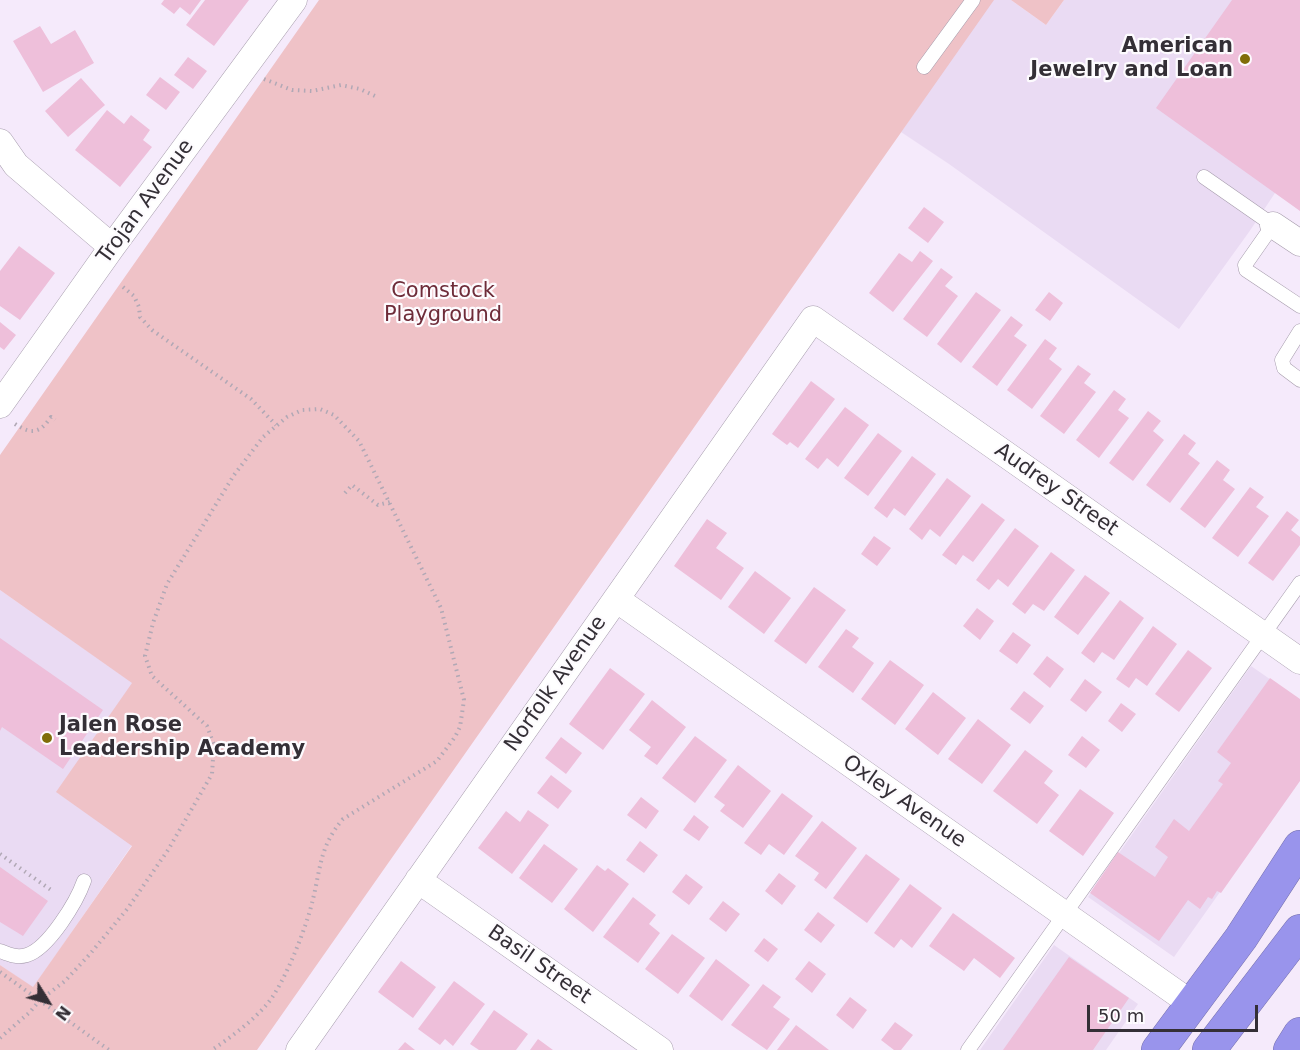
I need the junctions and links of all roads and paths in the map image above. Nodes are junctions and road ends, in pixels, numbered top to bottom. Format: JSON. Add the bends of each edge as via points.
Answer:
{"nodes":[{"id":1,"x":294,"y":0,"type":"edge"},
{"id":2,"x":973,"y":0,"type":"edge"},
{"id":3,"x":924,"y":67,"type":"dead end"},
{"id":4,"x":260,"y":78,"type":"dead end"},
{"id":5,"x":375,"y":96,"type":"dead end"},
{"id":6,"x":0,"y":142,"type":"edge"},
{"id":7,"x":1204,"y":177,"type":"dead end"},
{"id":8,"x":1273,"y":225,"type":"junction"},
{"id":9,"x":1300,"y":243,"type":"edge"},
{"id":10,"x":112,"y":247,"type":"junction"},
{"id":11,"x":123,"y":287,"type":"dead end"},
{"id":12,"x":1300,"y":306,"type":"edge"},
{"id":13,"x":813,"y":319,"type":"joint"},
{"id":14,"x":1300,"y":331,"type":"edge"},
{"id":15,"x":1300,"y":380,"type":"edge"},
{"id":16,"x":8,"y":415,"type":"edge"},
{"id":17,"x":55,"y":420,"type":"dead end"},
{"id":18,"x":276,"y":425,"type":"junction"},
{"id":19,"x":345,"y":494,"type":"dead end"},
{"id":20,"x":390,"y":502,"type":"junction"},
{"id":21,"x":1300,"y":583,"type":"edge"},
{"id":22,"x":616,"y":599,"type":"junction"},
{"id":23,"x":1263,"y":635,"type":"junction"},
{"id":24,"x":1300,"y":661,"type":"edge"},
{"id":25,"x":1300,"y":847,"type":"edge"},
{"id":26,"x":0,"y":854,"type":"edge"},
{"id":27,"x":418,"y":880,"type":"junction"},
{"id":28,"x":84,"y":881,"type":"dead end"},
{"id":29,"x":51,"y":890,"type":"dead end"},
{"id":30,"x":1065,"y":915,"type":"junction"},
{"id":31,"x":1300,"y":931,"type":"edge"},
{"id":32,"x":0,"y":951,"type":"edge"},
{"id":33,"x":2,"y":974,"type":"edge"},
{"id":34,"x":0,"y":981,"type":"edge"},
{"id":35,"x":40,"y":1000,"type":"junction"},
{"id":36,"x":1192,"y":1004,"type":"junction"},
{"id":37,"x":1300,"y":1034,"type":"edge"},
{"id":38,"x":0,"y":1038,"type":"edge"},
{"id":39,"x":109,"y":1050,"type":"edge"},
{"id":40,"x":212,"y":1050,"type":"edge"},
{"id":41,"x":299,"y":1050,"type":"edge"},
{"id":42,"x":660,"y":1050,"type":"edge"},
{"id":43,"x":968,"y":1050,"type":"edge"},
{"id":44,"x":1158,"y":1050,"type":"edge"},
{"id":45,"x":1209,"y":1050,"type":"edge"},
{"id":46,"x":1290,"y":1050,"type":"edge"}],
"edges":[{"from":1,"to":10,"type":"street","name":"Trojan Avenue"},
{"from":2,"to":3,"type":"lane"},
{"from":4,"to":5,"type":"path","via":[[292,90],[312,91],[340,85]]},
{"from":6,"to":10,"type":"street","via":[[16,165]]},
{"from":7,"to":8,"type":"lane"},
{"from":8,"to":9,"type":"street"},
{"from":8,"to":12,"type":"lane","via":[[1245,265],[1246,270]]},
{"from":10,"to":16,"type":"street","name":"Trojan Avenue"},
{"from":11,"to":18,"type":"path","via":[[134,296],[140,316],[152,330],[251,399]]},
{"from":13,"to":22,"type":"street","name":"Norfolk Avenue"},
{"from":13,"to":23,"type":"street","name":"Audrey Street"},
{"from":14,"to":15,"type":"lane","via":[[1282,360],[1284,368]]},
{"from":16,"to":17,"type":"path","via":[[22,429],[35,431],[43,429],[51,417]]},
{"from":18,"to":20,"type":"path","via":[[302,410],[320,409],[334,415],[359,441]]},
{"from":18,"to":35,"type":"path","via":[[234,475],[167,584],[146,656],[152,676],[207,726],[214,745],[212,774],[168,850],[128,908],[90,954]]},
{"from":19,"to":20,"type":"path","via":[[352,485],[378,505]]},
{"from":20,"to":40,"type":"path","via":[[441,608],[464,700],[459,727],[437,761],[343,819],[331,832],[313,900],[291,960],[268,1003]]},
{"from":21,"to":23,"type":"lane"},
{"from":22,"to":27,"type":"street","name":"Norfolk Avenue"},
{"from":22,"to":30,"type":"street","name":"Oxley Avenue"},
{"from":23,"to":24,"type":"street","name":"Audrey Street"},
{"from":23,"to":30,"type":"lane"},
{"from":25,"to":36,"type":"highway"},
{"from":26,"to":29,"type":"path"},
{"from":27,"to":41,"type":"street","name":"Norfolk Avenue"},
{"from":27,"to":42,"type":"street","name":"Basil Street"},
{"from":28,"to":32,"type":"lane","via":[[79,895],[39,949],[14,957]]},
{"from":30,"to":36,"type":"street","name":"Oxley Avenue"},
{"from":30,"to":43,"type":"lane"},
{"from":31,"to":45,"type":"highway"},
{"from":33,"to":34,"type":"path"},
{"from":33,"to":35,"type":"path"},
{"from":35,"to":38,"type":"path"},
{"from":35,"to":39,"type":"path"},
{"from":36,"to":44,"type":"highway"},
{"from":37,"to":46,"type":"highway"}]}
